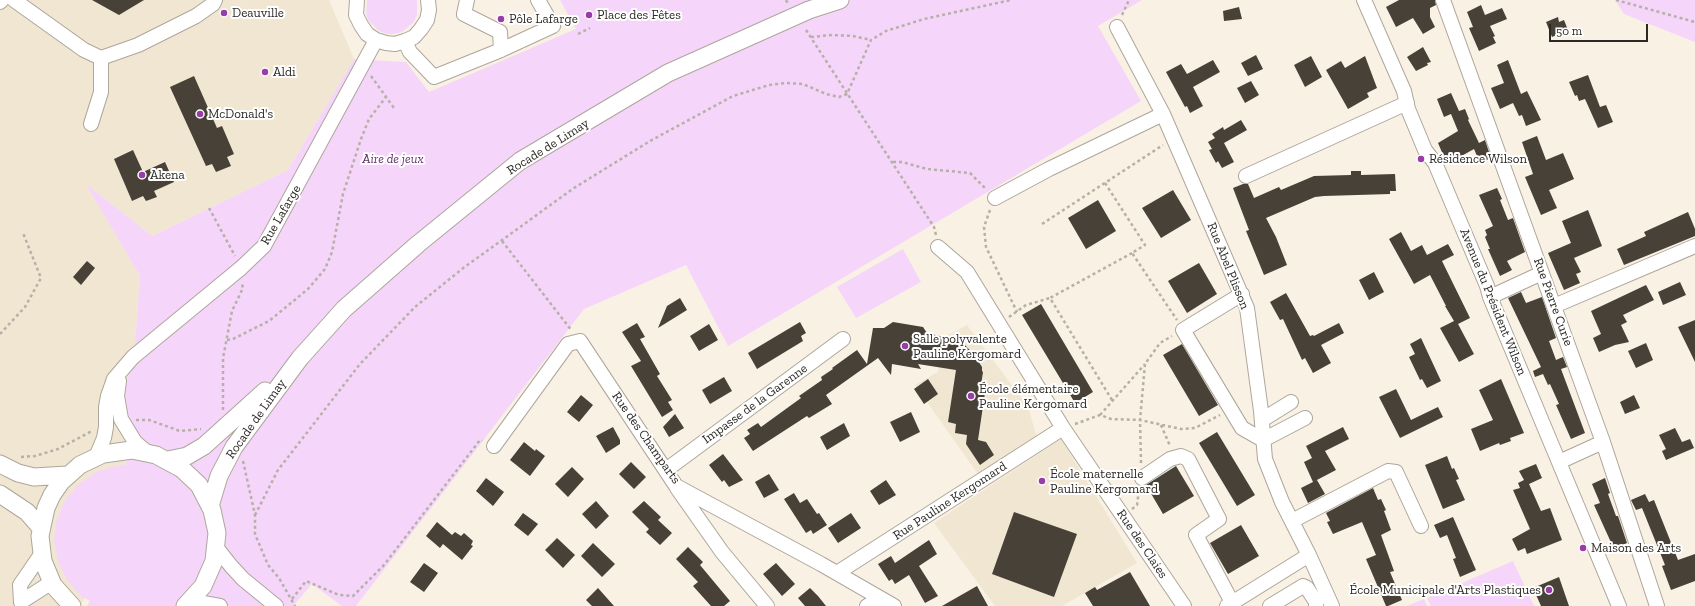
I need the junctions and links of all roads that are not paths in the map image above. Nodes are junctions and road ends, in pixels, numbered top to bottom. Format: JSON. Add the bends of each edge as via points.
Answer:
{"nodes":[{"id":1,"x":14,"y":0,"type":"edge"},
{"id":2,"x":215,"y":0,"type":"edge"},
{"id":3,"x":356,"y":0,"type":"edge"},
{"id":4,"x":428,"y":0,"type":"edge"},
{"id":5,"x":467,"y":0,"type":"edge"},
{"id":6,"x":538,"y":0,"type":"edge"},
{"id":7,"x":840,"y":0,"type":"edge"},
{"id":8,"x":1364,"y":0,"type":"edge"},
{"id":9,"x":1443,"y":0,"type":"edge"},
{"id":10,"x":1117,"y":27,"type":"road end"},
{"id":11,"x":376,"y":40,"type":"junction"},
{"id":12,"x":405,"y":41,"type":"junction"},
{"id":13,"x":501,"y":50,"type":"junction"},
{"id":14,"x":101,"y":58,"type":"junction"},
{"id":15,"x":1407,"y":103,"type":"junction"},
{"id":16,"x":1163,"y":114,"type":"junction"},
{"id":17,"x":91,"y":124,"type":"dead end"},
{"id":18,"x":1246,"y":176,"type":"dead end"},
{"id":19,"x":994,"y":198,"type":"road end"},
{"id":20,"x":1695,"y":246,"type":"edge"},
{"id":21,"x":938,"y":247,"type":"road end"},
{"id":22,"x":1542,"y":273,"type":"junction"},
{"id":23,"x":1242,"y":294,"type":"junction"},
{"id":24,"x":1490,"y":297,"type":"junction"},
{"id":25,"x":1554,"y":306,"type":"junction"},
{"id":26,"x":843,"y":339,"type":"dead end"},
{"id":27,"x":300,"y":358,"type":"junction"},
{"id":28,"x":121,"y":369,"type":"junction"},
{"id":29,"x":1291,"y":402,"type":"dead end"},
{"id":30,"x":1305,"y":418,"type":"dead end"},
{"id":31,"x":1262,"y":420,"type":"junction"},
{"id":32,"x":1064,"y":428,"type":"junction"},
{"id":33,"x":1263,"y":440,"type":"junction"},
{"id":34,"x":1603,"y":442,"type":"junction"},
{"id":35,"x":494,"y":446,"type":"road end"},
{"id":36,"x":148,"y":453,"type":"junction"},
{"id":37,"x":96,"y":457,"type":"junction"},
{"id":38,"x":168,"y":460,"type":"junction"},
{"id":39,"x":8,"y":461,"type":"edge"},
{"id":40,"x":1559,"y":462,"type":"junction"},
{"id":41,"x":666,"y":470,"type":"junction"},
{"id":42,"x":67,"y":475,"type":"junction"},
{"id":43,"x":1142,"y":478,"type":"road end"},
{"id":44,"x":676,"y":486,"type":"junction"},
{"id":45,"x":0,"y":494,"type":"edge"},
{"id":46,"x":210,"y":506,"type":"junction"},
{"id":47,"x":1292,"y":522,"type":"junction"},
{"id":48,"x":1421,"y":526,"type":"dead end"},
{"id":49,"x":41,"y":528,"type":"junction"},
{"id":50,"x":216,"y":547,"type":"junction"},
{"id":51,"x":42,"y":553,"type":"junction"},
{"id":52,"x":1309,"y":554,"type":"junction"},
{"id":53,"x":837,"y":573,"type":"junction"},
{"id":54,"x":52,"y":582,"type":"junction"},
{"id":55,"x":880,"y":599,"type":"junction"},
{"id":56,"x":67,"y":603,"type":"edge"},
{"id":57,"x":21,"y":604,"type":"edge"},
{"id":58,"x":186,"y":605,"type":"edge"},
{"id":59,"x":1231,"y":605,"type":"edge"},
{"id":60,"x":220,"y":606,"type":"edge"},
{"id":61,"x":276,"y":606,"type":"edge"},
{"id":62,"x":767,"y":606,"type":"edge"},
{"id":63,"x":867,"y":606,"type":"edge"},
{"id":64,"x":894,"y":606,"type":"edge"},
{"id":65,"x":1184,"y":606,"type":"edge"},
{"id":66,"x":1270,"y":606,"type":"edge"},
{"id":67,"x":1316,"y":606,"type":"edge"},
{"id":68,"x":1332,"y":606,"type":"edge"},
{"id":69,"x":1619,"y":606,"type":"edge"},
{"id":70,"x":1657,"y":606,"type":"edge"}],
"edges":[{"from":1,"to":14,"type":"street","via":[[84,50]]},
{"from":2,"to":14,"type":"street","via":[[196,16],[138,45]]},
{"from":3,"to":11,"type":"street","via":[[356,15],[360,25]]},
{"from":4,"to":12,"type":"street","via":[[427,20],[414,37]]},
{"from":5,"to":13,"type":"street","via":[[464,14],[500,32]]},
{"from":6,"to":13,"type":"street","via":[[553,26]]},
{"from":7,"to":27,"type":"main road","name":"Rocade de Limay","via":[[809,10],[668,73],[520,161],[344,308]]},
{"from":8,"to":15,"type":"street","name":"Avenue du Président Wilson"},
{"from":9,"to":22,"type":"street","name":"Rue Pierre Curie"},
{"from":10,"to":16,"type":"street","name":"Rue Abel Plisson"},
{"from":11,"to":12,"type":"street","via":[[391,43]]},
{"from":11,"to":28,"type":"street","name":"Rue Lafarge","via":[[264,246]]},
{"from":12,"to":13,"type":"street","via":[[410,52],[434,77]]},
{"from":14,"to":17,"type":"street","via":[[101,92]]},
{"from":15,"to":18,"type":"street"},
{"from":15,"to":24,"type":"street","name":"Avenue du Président Wilson","via":[[1425,150],[1435,163]]},
{"from":16,"to":19,"type":"street"},
{"from":16,"to":23,"type":"street","name":"Rue Abel Plisson"},
{"from":20,"to":25,"type":"street"},
{"from":21,"to":32,"type":"street","name":"Rue des Claies","via":[[967,272]]},
{"from":22,"to":24,"type":"street"},
{"from":22,"to":25,"type":"street","name":"Rue Pierre Curie"},
{"from":23,"to":31,"type":"street","name":"Rue Abel Plisson","via":[[1247,308]]},
{"from":23,"to":33,"type":"street","via":[[1183,330],[1242,428]]},
{"from":24,"to":40,"type":"street","name":"Avenue du Président Wilson"},
{"from":25,"to":34,"type":"street","name":"Rue Pierre Curie"},
{"from":26,"to":41,"type":"street","name":"Impasse de la Garenne"},
{"from":27,"to":38,"type":"main road","name":"Rocade de Limay","via":[[197,451]]},
{"from":27,"to":46,"type":"main road","name":"Rocade de Limay","via":[[234,447],[221,471]]},
{"from":28,"to":36,"type":"street","via":[[117,396],[122,423],[135,442]]},
{"from":28,"to":37,"type":"street","name":"Rue Lafarge","via":[[108,396],[106,427]]},
{"from":29,"to":31,"type":"street"},
{"from":30,"to":33,"type":"street"},
{"from":31,"to":33,"type":"street","name":"Rue Abel Plisson"},
{"from":32,"to":53,"type":"street","name":"Rue Pauline Kergomard"},
{"from":32,"to":65,"type":"street","name":"Rue des Claies"},
{"from":33,"to":47,"type":"street","name":"Rue Abel Plisson","via":[[1265,459]]},
{"from":34,"to":40,"type":"street"},
{"from":34,"to":70,"type":"street","name":"Rue Pierre Curie"},
{"from":35,"to":41,"type":"street","name":"Rue des Champarts","via":[[568,344],[580,341]]},
{"from":36,"to":37,"type":"main road","via":[[132,450]]},
{"from":36,"to":38,"type":"main road"},
{"from":37,"to":42,"type":"main road"},
{"from":38,"to":46,"type":"main road","via":[[194,479]]},
{"from":39,"to":42,"type":"main road","via":[[18,473],[34,477]]},
{"from":40,"to":69,"type":"street","name":"Avenue du Président Wilson"},
{"from":41,"to":44,"type":"street","name":"Rue des Champarts"},
{"from":42,"to":49,"type":"main road","via":[[48,502]]},
{"from":43,"to":59,"type":"street","via":[[1170,459],[1181,456],[1188,459],[1219,518],[1196,535]]},
{"from":44,"to":53,"type":"street","name":"Rue des Champarts"},
{"from":44,"to":62,"type":"street","via":[[722,552]]},
{"from":45,"to":49,"type":"main road","via":[[27,512]]},
{"from":46,"to":50,"type":"main road","via":[[216,528]]},
{"from":47,"to":48,"type":"street","via":[[1388,471],[1396,472]]},
{"from":47,"to":52,"type":"street","name":"Rue Abel Plisson"},
{"from":49,"to":51,"type":"main road"},
{"from":50,"to":58,"type":"main road","via":[[213,565],[207,578]]},
{"from":50,"to":61,"type":"street","via":[[243,579]]},
{"from":51,"to":54,"type":"main road"},
{"from":51,"to":57,"type":"street","via":[[20,585]]},
{"from":52,"to":59,"type":"street"},
{"from":52,"to":68,"type":"street","name":"Rue Abel Plisson"},
{"from":53,"to":55,"type":"street","name":"Rue des Champarts"},
{"from":54,"to":56,"type":"main road"},
{"from":54,"to":57,"type":"street"},
{"from":55,"to":63,"type":"street"},
{"from":55,"to":64,"type":"street","name":"Rue des Champarts"},
{"from":58,"to":60,"type":"street","via":[[203,603]]},
{"from":66,"to":67,"type":"street","via":[[1303,586],[1307,588]]}]}
